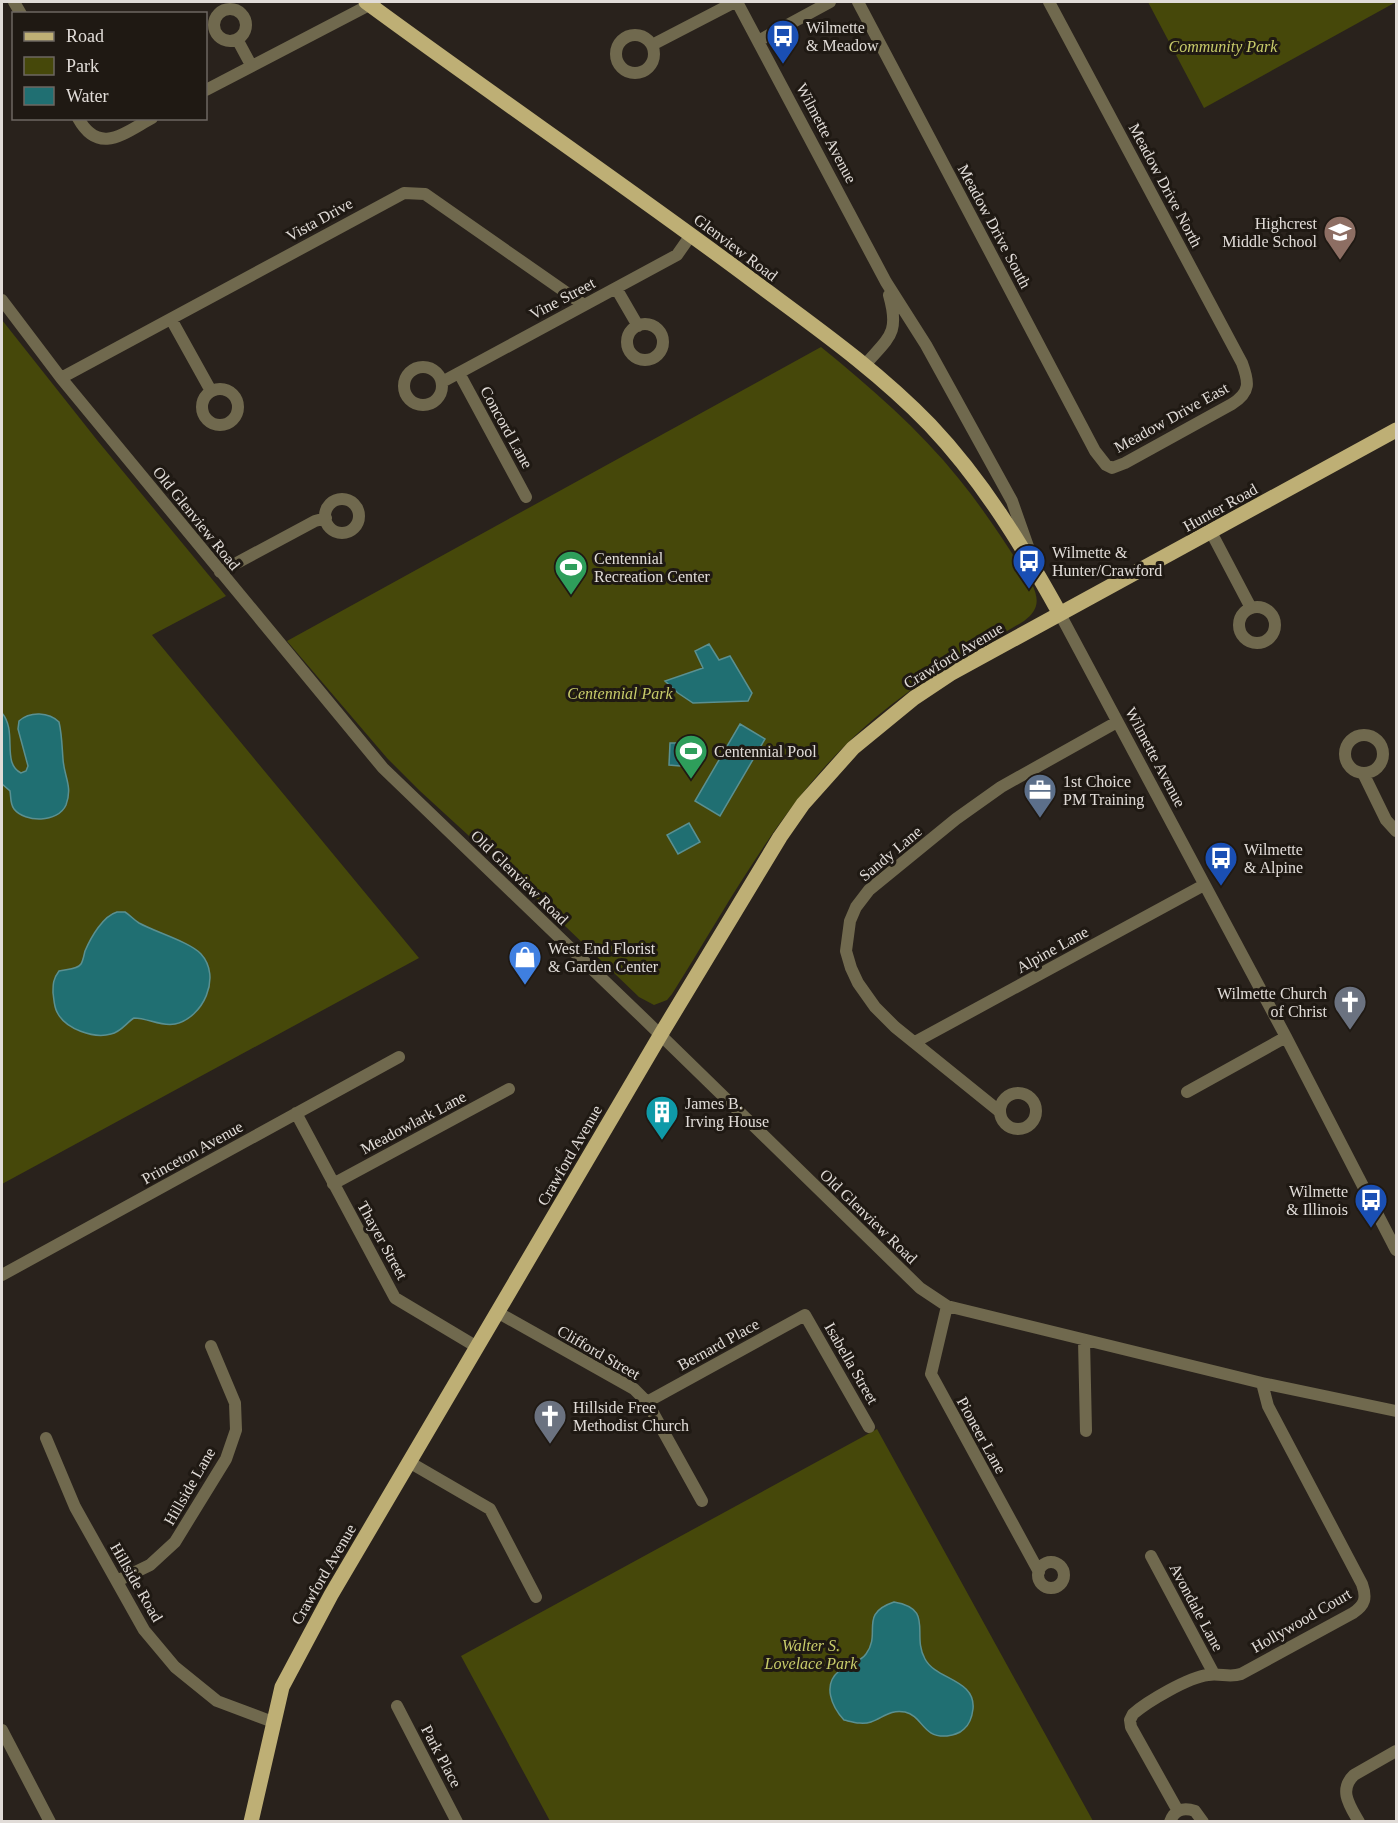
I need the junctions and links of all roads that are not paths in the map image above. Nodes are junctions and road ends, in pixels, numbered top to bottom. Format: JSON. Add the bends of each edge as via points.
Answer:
{"nodes":[{"id":1,"x":370,"y":2,"type":"edge"},
{"id":2,"x":736,"y":2,"type":"edge"},
{"id":3,"x":830,"y":2,"type":"edge"},
{"id":4,"x":858,"y":2,"type":"edge"},
{"id":5,"x":1049,"y":2,"type":"edge"},
{"id":6,"x":237,"y":39,"type":"dead end"},
{"id":7,"x":758,"y":41,"type":"junction"},
{"id":8,"x":652,"y":45,"type":"dead end"},
{"id":9,"x":251,"y":65,"type":"junction"},
{"id":10,"x":207,"y":89,"type":"edge"},
{"id":11,"x":79,"y":120,"type":"edge"},
{"id":12,"x":148,"y":120,"type":"edge"},
{"id":13,"x":691,"y":235,"type":"junction"},
{"id":14,"x":886,"y":282,"type":"junction"},
{"id":15,"x":616,"y":288,"type":"junction"},
{"id":16,"x":2,"y":300,"type":"edge"},
{"id":17,"x":584,"y":305,"type":"junction"},
{"id":18,"x":171,"y":319,"type":"junction"},
{"id":19,"x":638,"y":326,"type":"dead end"},
{"id":20,"x":865,"y":365,"type":"junction"},
{"id":21,"x":459,"y":373,"type":"junction"},
{"id":22,"x":61,"y":378,"type":"junction"},
{"id":23,"x":442,"y":382,"type":"dead end"},
{"id":24,"x":1247,"y":387,"type":"joint"},
{"id":25,"x":211,"y":390,"type":"dead end"},
{"id":26,"x":1396,"y":430,"type":"edge"},
{"id":27,"x":1106,"y":465,"type":"joint"},
{"id":28,"x":526,"y":497,"type":"dead end"},
{"id":29,"x":326,"y":518,"type":"dead end"},
{"id":30,"x":1211,"y":532,"type":"junction"},
{"id":31,"x":1036,"y":571,"type":"junction"},
{"id":32,"x":220,"y":572,"type":"junction"},
{"id":33,"x":1251,"y":608,"type":"dead end"},
{"id":34,"x":1060,"y":614,"type":"junction"},
{"id":35,"x":1117,"y":723,"type":"junction"},
{"id":36,"x":1363,"y":773,"type":"dead end"},
{"id":37,"x":1396,"y":831,"type":"edge"},
{"id":38,"x":1204,"y":885,"type":"junction"},
{"id":39,"x":661,"y":1034,"type":"junction"},
{"id":40,"x":1286,"y":1037,"type":"junction"},
{"id":41,"x":915,"y":1042,"type":"junction"},
{"id":42,"x":399,"y":1057,"type":"dead end"},
{"id":43,"x":509,"y":1089,"type":"dead end"},
{"id":44,"x":1187,"y":1092,"type":"dead end"},
{"id":45,"x":999,"y":1112,"type":"dead end"},
{"id":46,"x":296,"y":1113,"type":"junction"},
{"id":47,"x":333,"y":1184,"type":"junction"},
{"id":48,"x":1396,"y":1250,"type":"edge"},
{"id":49,"x":2,"y":1275,"type":"edge"},
{"id":50,"x":948,"y":1306,"type":"junction"},
{"id":51,"x":497,"y":1312,"type":"junction"},
{"id":52,"x":805,"y":1315,"type":"joint"},
{"id":53,"x":1084,"y":1340,"type":"junction"},
{"id":54,"x":211,"y":1346,"type":"dead end"},
{"id":55,"x":477,"y":1347,"type":"junction"},
{"id":56,"x":1262,"y":1383,"type":"junction"},
{"id":57,"x":647,"y":1402,"type":"junction"},
{"id":58,"x":1396,"y":1411,"type":"edge"},
{"id":59,"x":870,"y":1427,"type":"dead end"},
{"id":60,"x":1086,"y":1431,"type":"dead end"},
{"id":61,"x":46,"y":1438,"type":"dead end"},
{"id":62,"x":409,"y":1462,"type":"junction"},
{"id":63,"x":702,"y":1502,"type":"dead end"},
{"id":64,"x":1151,"y":1556,"type":"dead end"},
{"id":65,"x":1039,"y":1572,"type":"dead end"},
{"id":66,"x":117,"y":1581,"type":"junction"},
{"id":67,"x":536,"y":1597,"type":"dead end"},
{"id":68,"x":1214,"y":1674,"type":"junction"},
{"id":69,"x":397,"y":1706,"type":"dead end"},
{"id":70,"x":273,"y":1722,"type":"junction"},
{"id":71,"x":2,"y":1730,"type":"edge"},
{"id":72,"x":1396,"y":1751,"type":"edge"},
{"id":73,"x":1178,"y":1811,"type":"junction"},
{"id":74,"x":50,"y":1821,"type":"edge"},
{"id":75,"x":251,"y":1821,"type":"edge"},
{"id":76,"x":457,"y":1821,"type":"edge"},
{"id":77,"x":1170,"y":1821,"type":"edge"},
{"id":78,"x":1203,"y":1821,"type":"edge"},
{"id":79,"x":1359,"y":1821,"type":"edge"}],
"edges":[{"from":1,"to":9,"type":"street"},
{"from":1,"to":13,"type":"main road","name":"Glenview Road"},
{"from":2,"to":7,"type":"street","name":"Wilmette Avenue"},
{"from":2,"to":8,"type":"street"},
{"from":3,"to":7,"type":"street"},
{"from":4,"to":27,"type":"street","name":"Meadow Drive South","via":[[1089,441]]},
{"from":5,"to":24,"type":"street","name":"Meadow Drive North","via":[[1242,363]]},
{"from":6,"to":9,"type":"street"},
{"from":7,"to":14,"type":"street","name":"Wilmette Avenue"},
{"from":9,"to":10,"type":"street"},
{"from":11,"to":12,"type":"street","via":[[87,132],[106,140]]},
{"from":13,"to":15,"type":"street","name":"Vine Street","via":[[676,255]]},
{"from":13,"to":20,"type":"main road","name":"Glenview Road"},
{"from":14,"to":20,"type":"street","name":"Wilmette Avenue","via":[[894,314],[893,328]]},
{"from":14,"to":31,"type":"street","name":"Wilmette Avenue","via":[[926,345],[1012,501]]},
{"from":15,"to":17,"type":"street","name":"Vine Street"},
{"from":15,"to":19,"type":"street"},
{"from":16,"to":22,"type":"street","name":"Old Glenview Road"},
{"from":17,"to":18,"type":"street","name":"Vista Drive","via":[[425,194],[416,192],[396,196]]},
{"from":17,"to":21,"type":"street","name":"Vine Street"},
{"from":18,"to":22,"type":"street","name":"Vista Drive"},
{"from":18,"to":25,"type":"street"},
{"from":20,"to":31,"type":"main road","name":"Glenview Road","via":[[961,461]]},
{"from":21,"to":23,"type":"street","name":"Vine Street"},
{"from":21,"to":28,"type":"street","name":"Concord Lane"},
{"from":22,"to":32,"type":"street","name":"Old Glenview Road"},
{"from":24,"to":27,"type":"street","name":"Meadow Drive East","via":[[1240,399],[1223,410],[1119,466]]},
{"from":26,"to":30,"type":"main road","name":"Hunter Road"},
{"from":29,"to":32,"type":"street"},
{"from":30,"to":33,"type":"street"},
{"from":30,"to":34,"type":"main road","name":"Hunter Road"},
{"from":31,"to":34,"type":"main road","name":"Wilmette Avenue"},
{"from":32,"to":39,"type":"street","name":"Old Glenview Road","via":[[383,768]]},
{"from":34,"to":35,"type":"street","name":"Wilmette Avenue"},
{"from":34,"to":39,"type":"main road","name":"Crawford Avenue","via":[[914,698],[853,748],[803,804],[780,837]]},
{"from":35,"to":38,"type":"street","name":"Wilmette Avenue"},
{"from":35,"to":41,"type":"street","name":"Sandy Lane","via":[[1001,786],[869,890],[856,907],[847,936],[851,968],[875,1007]]},
{"from":36,"to":37,"type":"street","via":[[1386,820]]},
{"from":38,"to":40,"type":"street","name":"Wilmette Avenue"},
{"from":38,"to":41,"type":"street","name":"Alpine Lane"},
{"from":39,"to":50,"type":"street","name":"Old Glenview Road","via":[[906,1275]]},
{"from":39,"to":51,"type":"main road","name":"Crawford Avenue"},
{"from":40,"to":44,"type":"street"},
{"from":40,"to":48,"type":"street","name":"Wilmette Avenue"},
{"from":41,"to":45,"type":"street","name":"Sandy Lane"},
{"from":42,"to":46,"type":"street","name":"Princeton Avenue"},
{"from":43,"to":47,"type":"street","name":"Meadowlark Lane"},
{"from":46,"to":47,"type":"street","name":"Thayer Street"},
{"from":46,"to":49,"type":"street","name":"Princeton Avenue"},
{"from":47,"to":55,"type":"street","name":"Thayer Street","via":[[396,1298]]},
{"from":50,"to":53,"type":"street","name":"Old Glenview Road"},
{"from":50,"to":65,"type":"street","name":"Pioneer Lane","via":[[931,1374]]},
{"from":51,"to":55,"type":"main road","name":"Crawford Avenue"},
{"from":51,"to":57,"type":"street","name":"Clifford Street","via":[[634,1389]]},
{"from":52,"to":57,"type":"street","name":"Bernard Place"},
{"from":52,"to":59,"type":"street","name":"Isabella Street"},
{"from":53,"to":56,"type":"street","name":"Old Glenview Road"},
{"from":53,"to":60,"type":"street"},
{"from":54,"to":66,"type":"street","name":"Hillside Lane","via":[[235,1403],[236,1430],[226,1459],[175,1542],[150,1565]]},
{"from":55,"to":62,"type":"main road","name":"Crawford Avenue"},
{"from":56,"to":58,"type":"street","name":"Old Glenview Road"},
{"from":56,"to":68,"type":"street","name":"Hollywood Court","via":[[1268,1406],[1362,1584],[1365,1602],[1353,1613],[1241,1674]]},
{"from":57,"to":63,"type":"street","name":"Clifford Street"},
{"from":61,"to":66,"type":"street","name":"Hillside Road","via":[[75,1507]]},
{"from":62,"to":67,"type":"street","via":[[490,1509]]},
{"from":62,"to":70,"type":"main road","name":"Crawford Avenue","via":[[282,1686]]},
{"from":64,"to":68,"type":"street","name":"Avondale Lane"},
{"from":66,"to":70,"type":"street","name":"Hillside Road","via":[[144,1630],[175,1667],[217,1701]]},
{"from":68,"to":73,"type":"street","name":"Hollywood Court","via":[[1189,1681],[1139,1709],[1130,1720]]},
{"from":69,"to":76,"type":"street","name":"Park Place"},
{"from":70,"to":75,"type":"main road","name":"Crawford Avenue"},
{"from":71,"to":74,"type":"street"},
{"from":72,"to":79,"type":"street","via":[[1348,1780],[1345,1793]]},
{"from":73,"to":77,"type":"street"},
{"from":73,"to":78,"type":"street","via":[[1195,1811]]}]}
